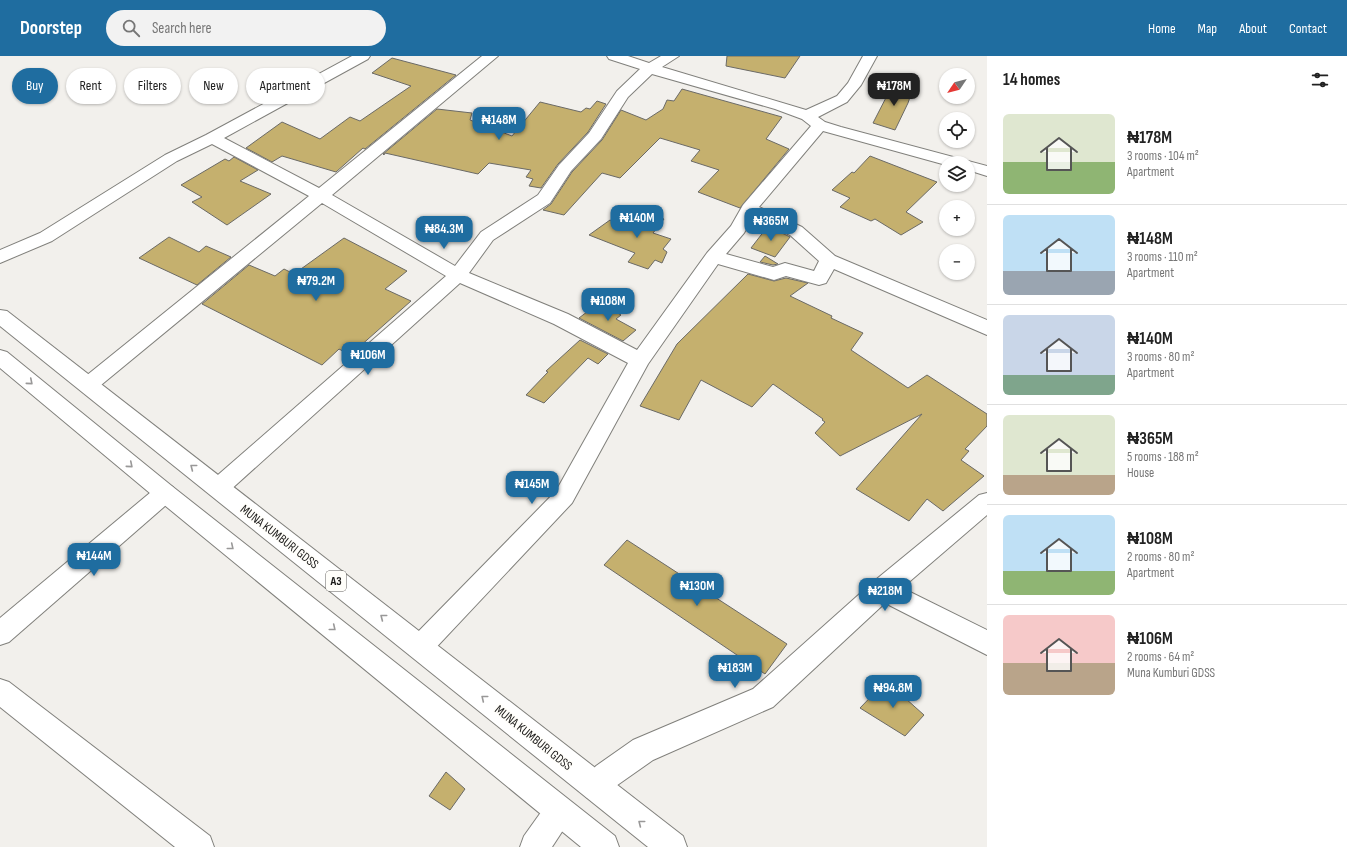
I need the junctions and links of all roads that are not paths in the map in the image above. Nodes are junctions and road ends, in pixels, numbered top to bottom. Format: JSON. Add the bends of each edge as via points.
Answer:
{"nodes":[{"id":1,"x":363,"y":56,"type":"edge"},
{"id":2,"x":491,"y":56,"type":"edge"},
{"id":3,"x":614,"y":56,"type":"edge"},
{"id":4,"x":672,"y":56,"type":"edge"},
{"id":5,"x":870,"y":56,"type":"edge"},
{"id":6,"x":650,"y":68,"type":"junction"},
{"id":7,"x":814,"y":120,"type":"junction"},
{"id":8,"x":212,"y":138,"type":"junction"},
{"id":9,"x":939,"y":158,"type":"edge"},
{"id":10,"x":320,"y":195,"type":"junction"},
{"id":11,"x":749,"y":209,"type":"junction"},
{"id":12,"x":0,"y":257,"type":"edge"},
{"id":13,"x":713,"y":257,"type":"junction"},
{"id":14,"x":829,"y":260,"type":"junction"},
{"id":15,"x":458,"y":275,"type":"junction"},
{"id":16,"x":0,"y":316,"type":"edge"},
{"id":17,"x":987,"y":328,"type":"edge"},
{"id":18,"x":0,"y":357,"type":"edge"},
{"id":19,"x":640,"y":360,"type":"junction"},
{"id":20,"x":88,"y":385,"type":"junction"},
{"id":21,"x":219,"y":487,"type":"junction"},
{"id":22,"x":165,"y":493,"type":"junction"},
{"id":23,"x":987,"y":502,"type":"edge"},
{"id":24,"x":882,"y":590,"type":"junction"},
{"id":25,"x":0,"y":634,"type":"edge"},
{"id":26,"x":987,"y":643,"type":"edge"},
{"id":27,"x":420,"y":647,"type":"junction"},
{"id":28,"x":0,"y":691,"type":"edge"},
{"id":29,"x":596,"y":787,"type":"junction"},
{"id":30,"x":560,"y":811,"type":"junction"},
{"id":31,"x":199,"y":847,"type":"edge"},
{"id":32,"x":535,"y":847,"type":"edge"},
{"id":33,"x":604,"y":847,"type":"edge"},
{"id":34,"x":672,"y":847,"type":"edge"}],
"edges":[{"from":1,"to":8,"type":"main road"},
{"from":2,"to":10,"type":"main road"},
{"from":3,"to":6,"type":"main road"},
{"from":4,"to":6,"type":"main road"},
{"from":5,"to":7,"type":"main road","via":[[854,85],[842,99]]},
{"from":6,"to":7,"type":"main road","via":[[780,106]]},
{"from":6,"to":15,"type":"main road","via":[[622,94],[596,136],[565,168],[544,199],[487,236]]},
{"from":7,"to":9,"type":"main road","via":[[879,143]]},
{"from":7,"to":11,"type":"main road"},
{"from":8,"to":10,"type":"main road"},
{"from":8,"to":12,"type":"main road","via":[[171,158],[46,237]]},
{"from":10,"to":15,"type":"main road"},
{"from":10,"to":20,"type":"main road"},
{"from":11,"to":13,"type":"main road","via":[[738,229]]},
{"from":11,"to":14,"type":"main road","via":[[796,232]]},
{"from":13,"to":14,"type":"main road","via":[[774,274],[785,269],[820,279]]},
{"from":13,"to":19,"type":"main road"},
{"from":14,"to":17,"type":"main road"},
{"from":15,"to":19,"type":"main road","via":[[561,319]]},
{"from":15,"to":21,"type":"main road"},
{"from":16,"to":20,"type":"main road","name":"MUNA KUMBURI GDSS","number":"A3"},
{"from":18,"to":22,"type":"main road","one_way":true},
{"from":19,"to":27,"type":"main road","via":[[564,497]]},
{"from":21,"to":20,"type":"main road","name":"MUNA KUMBURI GDSS","number":"A3","one_way":true},
{"from":27,"to":21,"type":"main road","name":"MUNA KUMBURI GDSS","number":"A3","one_way":true},
{"from":22,"to":25,"type":"main road"},
{"from":22,"to":30,"type":"main road","one_way":true},
{"from":23,"to":24,"type":"main road"},
{"from":24,"to":26,"type":"main road"},
{"from":24,"to":29,"type":"main road","via":[[763,698],[643,750],[606,776]]},
{"from":29,"to":27,"type":"main road","name":"MUNA KUMBURI GDSS","number":"A3","one_way":true},
{"from":28,"to":31,"type":"main road"},
{"from":34,"to":29,"type":"main road","name":"MUNA KUMBURI GDSS","number":"A3","one_way":true},
{"from":30,"to":32,"type":"main road"},
{"from":30,"to":33,"type":"main road"}]}
